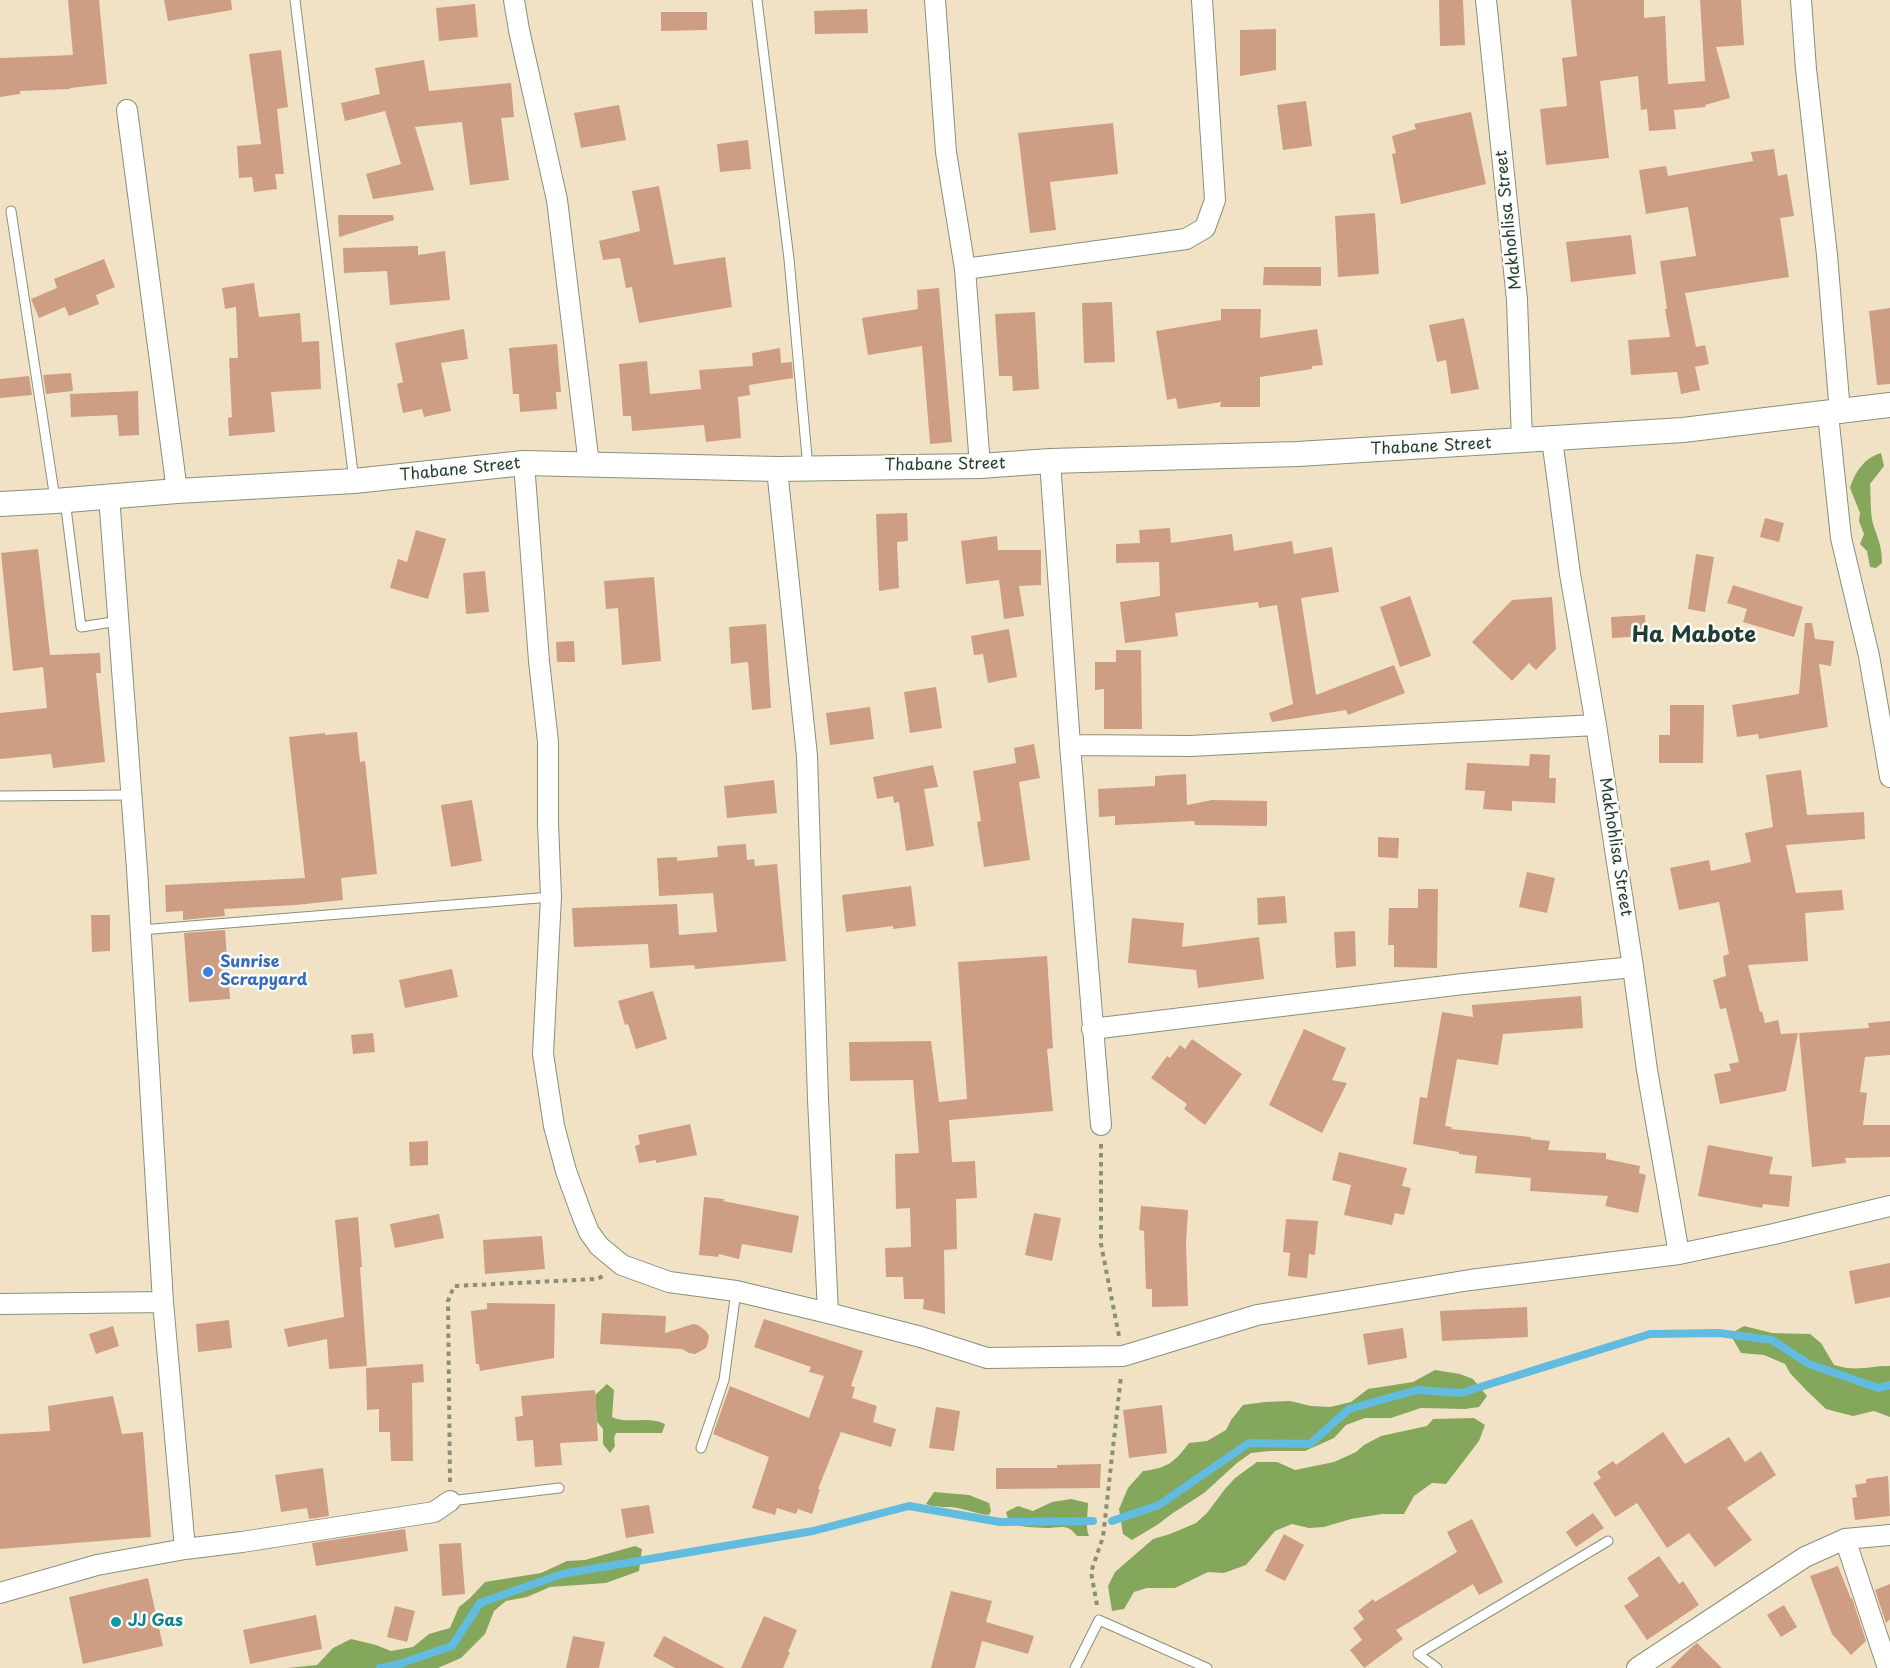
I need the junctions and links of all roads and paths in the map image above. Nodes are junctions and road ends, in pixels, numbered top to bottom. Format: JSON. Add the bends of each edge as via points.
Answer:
{"nodes":[{"id":1,"x":295,"y":0,"type":"edge"},
{"id":2,"x":514,"y":0,"type":"edge"},
{"id":3,"x":757,"y":0,"type":"edge"},
{"id":4,"x":935,"y":0,"type":"edge"},
{"id":5,"x":1202,"y":0,"type":"edge"},
{"id":6,"x":1486,"y":0,"type":"edge"},
{"id":7,"x":1801,"y":0,"type":"edge"},
{"id":8,"x":127,"y":110,"type":"dead end"},
{"id":9,"x":11,"y":211,"type":"dead end"},
{"id":10,"x":964,"y":269,"type":"junction"},
{"id":11,"x":1890,"y":405,"type":"edge"},
{"id":12,"x":1834,"y":413,"type":"junction"},
{"id":13,"x":1552,"y":439,"type":"junction"},
{"id":14,"x":1522,"y":441,"type":"junction"},
{"id":15,"x":1050,"y":461,"type":"junction"},
{"id":16,"x":524,"y":463,"type":"junction"},
{"id":17,"x":589,"y":465,"type":"junction"},
{"id":18,"x":980,"y":466,"type":"junction"},
{"id":19,"x":808,"y":468,"type":"junction"},
{"id":20,"x":777,"y":469,"type":"junction"},
{"id":21,"x":354,"y":481,"type":"junction"},
{"id":22,"x":177,"y":491,"type":"junction"},
{"id":23,"x":109,"y":496,"type":"junction"},
{"id":24,"x":60,"y":501,"type":"junction"},
{"id":25,"x":0,"y":504,"type":"edge"},
{"id":26,"x":118,"y":621,"type":"junction"},
{"id":27,"x":1596,"y":725,"type":"junction"},
{"id":28,"x":1070,"y":746,"type":"junction"},
{"id":29,"x":1890,"y":777,"type":"edge"},
{"id":30,"x":131,"y":795,"type":"junction"},
{"id":31,"x":0,"y":796,"type":"edge"},
{"id":32,"x":551,"y":897,"type":"junction"},
{"id":33,"x":141,"y":930,"type":"junction"},
{"id":34,"x":1633,"y":967,"type":"junction"},
{"id":35,"x":1092,"y":1029,"type":"junction"},
{"id":36,"x":1101,"y":1125,"type":"joint"},
{"id":37,"x":1890,"y":1206,"type":"edge"},
{"id":38,"x":1679,"y":1254,"type":"junction"},
{"id":39,"x":622,"y":1265,"type":"junction"},
{"id":40,"x":736,"y":1291,"type":"junction"},
{"id":41,"x":163,"y":1302,"type":"junction"},
{"id":42,"x":0,"y":1305,"type":"edge"},
{"id":43,"x":828,"y":1313,"type":"junction"},
{"id":44,"x":1123,"y":1356,"type":"junction"},
{"id":45,"x":700,"y":1448,"type":"dead end"},
{"id":46,"x":559,"y":1488,"type":"dead end"},
{"id":47,"x":450,"y":1502,"type":"junction"},
{"id":48,"x":1890,"y":1535,"type":"edge"},
{"id":49,"x":1845,"y":1539,"type":"junction"},
{"id":50,"x":1608,"y":1541,"type":"dead end"},
{"id":51,"x":186,"y":1549,"type":"junction"},
{"id":52,"x":0,"y":1593,"type":"edge"},
{"id":53,"x":1099,"y":1620,"type":"junction"},
{"id":54,"x":1075,"y":1668,"type":"edge"},
{"id":55,"x":1208,"y":1668,"type":"edge"},
{"id":56,"x":1437,"y":1668,"type":"edge"},
{"id":57,"x":1637,"y":1668,"type":"edge"},
{"id":58,"x":1888,"y":1668,"type":"edge"}],
"edges":[{"from":1,"to":21,"type":"lane"},
{"from":2,"to":17,"type":"street","via":[[557,200]]},
{"from":3,"to":19,"type":"lane","via":[[789,259]]},
{"from":4,"to":10,"type":"street","via":[[946,152]]},
{"from":5,"to":10,"type":"street","via":[[1215,200],[1205,228],[1186,239]]},
{"from":6,"to":14,"type":"street","name":"Makhohlisa Street","via":[[1517,300]]},
{"from":7,"to":12,"type":"street","via":[[1827,255]]},
{"from":8,"to":22,"type":"street"},
{"from":9,"to":24,"type":"lane"},
{"from":10,"to":18,"type":"street"},
{"from":11,"to":12,"type":"street","name":"Thabane Street"},
{"from":12,"to":13,"type":"street","name":"Thabane Street","via":[[1683,430]]},
{"from":12,"to":29,"type":"street","via":[[1841,538],[1869,656]]},
{"from":13,"to":14,"type":"street","name":"Thabane Street"},
{"from":13,"to":27,"type":"street","name":"Makhohlisa Street"},
{"from":14,"to":15,"type":"street","name":"Thabane Street","via":[[1298,454]]},
{"from":15,"to":18,"type":"street","name":"Thabane Street"},
{"from":15,"to":28,"type":"street"},
{"from":16,"to":17,"type":"street","name":"Thabane Street"},
{"from":16,"to":21,"type":"street","name":"Thabane Street"},
{"from":16,"to":32,"type":"street","via":[[548,742]]},
{"from":17,"to":20,"type":"street","name":"Thabane Street"},
{"from":18,"to":19,"type":"street","name":"Thabane Street"},
{"from":19,"to":20,"type":"street","name":"Thabane Street"},
{"from":20,"to":43,"type":"street","via":[[807,756]]},
{"from":21,"to":22,"type":"street","name":"Thabane Street"},
{"from":22,"to":23,"type":"street","name":"Thabane Street"},
{"from":23,"to":24,"type":"street","name":"Thabane Street"},
{"from":23,"to":26,"type":"street"},
{"from":24,"to":25,"type":"street","name":"Thabane Street"},
{"from":24,"to":26,"type":"lane","via":[[81,627]]},
{"from":26,"to":30,"type":"street"},
{"from":27,"to":28,"type":"street","via":[[1190,746]]},
{"from":27,"to":34,"type":"street","name":"Makhohlisa Street"},
{"from":28,"to":35,"type":"street"},
{"from":30,"to":31,"type":"lane"},
{"from":30,"to":33,"type":"street"},
{"from":32,"to":33,"type":"lane"},
{"from":32,"to":39,"type":"street","via":[[543,1054],[554,1126],[589,1232]]},
{"from":33,"to":41,"type":"street"},
{"from":34,"to":35,"type":"street"},
{"from":34,"to":38,"type":"street","name":"Makhohlisa Street"},
{"from":35,"to":36,"type":"street"},
{"from":36,"to":44,"type":"path","via":[[1101,1244]]},
{"from":37,"to":38,"type":"street"},
{"from":38,"to":44,"type":"street","via":[[1470,1280],[1257,1315]]},
{"from":39,"to":40,"type":"street","via":[[669,1282]]},
{"from":39,"to":47,"type":"path","via":[[597,1279],[454,1286],[448,1301]]},
{"from":40,"to":43,"type":"street"},
{"from":40,"to":45,"type":"lane","via":[[724,1380]]},
{"from":41,"to":42,"type":"street"},
{"from":41,"to":51,"type":"street"},
{"from":43,"to":44,"type":"street","via":[[987,1358]]},
{"from":44,"to":53,"type":"path","via":[[1103,1537],[1091,1572]]},
{"from":46,"to":47,"type":"lane"},
{"from":47,"to":51,"type":"street","via":[[435,1512]]},
{"from":48,"to":49,"type":"street"},
{"from":49,"to":57,"type":"street","via":[[1805,1557]]},
{"from":49,"to":58,"type":"street"},
{"from":50,"to":56,"type":"lane","via":[[1418,1654]]},
{"from":51,"to":52,"type":"street","via":[[97,1565]]},
{"from":53,"to":54,"type":"lane"},
{"from":53,"to":55,"type":"lane"}]}
